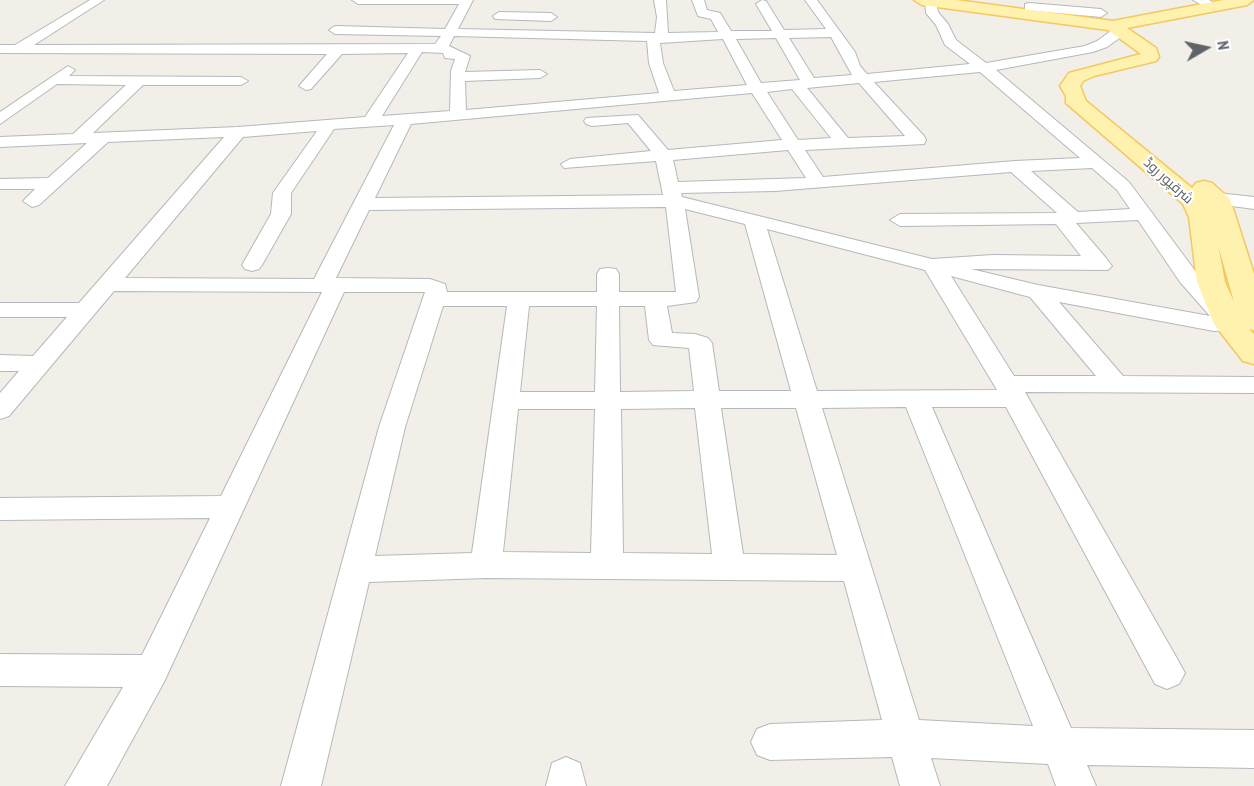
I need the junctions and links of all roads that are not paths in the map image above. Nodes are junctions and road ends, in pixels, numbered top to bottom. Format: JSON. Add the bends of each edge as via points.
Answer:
{"nodes":[{"id":1,"x":98,"y":0,"type":"edge"},
{"id":2,"x":358,"y":0,"type":"edge"},
{"id":3,"x":467,"y":0,"type":"edge"},
{"id":4,"x":517,"y":0,"type":"edge"},
{"id":5,"x":660,"y":0,"type":"edge"},
{"id":6,"x":698,"y":0,"type":"edge"},
{"id":7,"x":811,"y":0,"type":"edge"},
{"id":8,"x":1199,"y":0,"type":"edge"},
{"id":9,"x":1247,"y":0,"type":"edge"},
{"id":10,"x":926,"y":1,"type":"edge"},
{"id":11,"x":762,"y":4,"type":"dead end"},
{"id":12,"x":1215,"y":7,"type":"junction"},
{"id":13,"x":1028,"y":8,"type":"edge"},
{"id":14,"x":489,"y":16,"type":"dead end"},
{"id":15,"x":509,"y":17,"type":"junction"},
{"id":16,"x":551,"y":17,"type":"dead end"},
{"id":17,"x":1111,"y":23,"type":"junction"},
{"id":18,"x":334,"y":30,"type":"dead end"},
{"id":19,"x":451,"y":31,"type":"junction"},
{"id":20,"x":834,"y":33,"type":"junction"},
{"id":21,"x":779,"y":35,"type":"junction"},
{"id":22,"x":728,"y":36,"type":"junction"},
{"id":23,"x":658,"y":37,"type":"junction"},
{"id":24,"x":439,"y":48,"type":"junction"},
{"id":25,"x":0,"y":49,"type":"edge"},
{"id":26,"x":18,"y":49,"type":"junction"},
{"id":27,"x":339,"y":49,"type":"junction"},
{"id":28,"x":417,"y":49,"type":"junction"},
{"id":29,"x":488,"y":51,"type":"dead end"},
{"id":30,"x":0,"y":60,"type":"edge"},
{"id":31,"x":982,"y":67,"type":"junction"},
{"id":32,"x":69,"y":70,"type":"dead end"},
{"id":33,"x":540,"y":74,"type":"dead end"},
{"id":34,"x":458,"y":77,"type":"junction"},
{"id":35,"x":473,"y":77,"type":"junction"},
{"id":36,"x":861,"y":77,"type":"junction"},
{"id":37,"x":55,"y":80,"type":"junction"},
{"id":38,"x":139,"y":81,"type":"junction"},
{"id":39,"x":241,"y":81,"type":"dead end"},
{"id":40,"x":802,"y":82,"type":"junction"},
{"id":41,"x":306,"y":86,"type":"dead end"},
{"id":42,"x":756,"y":87,"type":"junction"},
{"id":43,"x":668,"y":96,"type":"junction"},
{"id":44,"x":1077,"y":96,"type":"junction"},
{"id":45,"x":458,"y":116,"type":"junction"},
{"id":46,"x":0,"y":119,"type":"edge"},
{"id":47,"x":405,"y":119,"type":"junction"},
{"id":48,"x":370,"y":122,"type":"junction"},
{"id":49,"x":329,"y":125,"type":"junction"},
{"id":50,"x":594,"y":127,"type":"junction"},
{"id":51,"x":238,"y":132,"type":"junction"},
{"id":52,"x":103,"y":138,"type":"junction"},
{"id":53,"x":77,"y":139,"type":"junction"},
{"id":54,"x":0,"y":142,"type":"edge"},
{"id":55,"x":843,"y":144,"type":"junction"},
{"id":56,"x":795,"y":145,"type":"junction"},
{"id":57,"x":663,"y":155,"type":"junction"},
{"id":58,"x":1096,"y":163,"type":"junction"},
{"id":59,"x":1015,"y":166,"type":"junction"},
{"id":60,"x":51,"y":183,"type":"junction"},
{"id":61,"x":818,"y":183,"type":"junction"},
{"id":62,"x":0,"y":184,"type":"edge"},
{"id":63,"x":672,"y":195,"type":"junction"},
{"id":64,"x":1218,"y":199,"type":"junction"},
{"id":65,"x":32,"y":201,"type":"dead end"},
{"id":66,"x":1254,"y":203,"type":"edge"},
{"id":67,"x":363,"y":204,"type":"junction"},
{"id":68,"x":1143,"y":214,"type":"junction"},
{"id":69,"x":1068,"y":218,"type":"junction"},
{"id":70,"x":754,"y":220,"type":"junction"},
{"id":71,"x":900,"y":220,"type":"dead end"},
{"id":72,"x":252,"y":265,"type":"dead end"},
{"id":73,"x":933,"y":266,"type":"junction"},
{"id":74,"x":107,"y":284,"type":"junction"},
{"id":75,"x":329,"y":285,"type":"junction"},
{"id":76,"x":608,"y":286,"type":"junction"},
{"id":77,"x":1038,"y":292,"type":"junction"},
{"id":78,"x":435,"y":299,"type":"junction"},
{"id":79,"x":519,"y":299,"type":"junction"},
{"id":80,"x":655,"y":299,"type":"junction"},
{"id":81,"x":0,"y":310,"type":"edge"},
{"id":82,"x":85,"y":310,"type":"junction"},
{"id":83,"x":1254,"y":321,"type":"edge"},
{"id":84,"x":1229,"y":324,"type":"junction"},
{"id":85,"x":1254,"y":354,"type":"edge"},
{"id":86,"x":0,"y":363,"type":"edge"},
{"id":87,"x":39,"y":364,"type":"junction"},
{"id":88,"x":1116,"y":384,"type":"junction"},
{"id":89,"x":1254,"y":385,"type":"edge"},
{"id":90,"x":1011,"y":391,"type":"junction"},
{"id":91,"x":916,"y":399,"type":"junction"},
{"id":92,"x":506,"y":401,"type":"junction"},
{"id":93,"x":807,"y":401,"type":"junction"},
{"id":94,"x":607,"y":402,"type":"junction"},
{"id":95,"x":707,"y":402,"type":"junction"},
{"id":96,"x":0,"y":410,"type":"edge"},
{"id":97,"x":231,"y":507,"type":"junction"},
{"id":98,"x":0,"y":509,"type":"edge"},
{"id":99,"x":486,"y":565,"type":"junction"},
{"id":100,"x":607,"y":566,"type":"junction"},
{"id":101,"x":729,"y":567,"type":"junction"},
{"id":102,"x":856,"y":568,"type":"junction"},
{"id":103,"x":357,"y":570,"type":"junction"},
{"id":104,"x":0,"y":670,"type":"edge"},
{"id":105,"x":152,"y":670,"type":"junction"},
{"id":106,"x":1167,"y":673,"type":"dead end"},
{"id":107,"x":906,"y":738,"type":"junction"},
{"id":108,"x":770,"y":742,"type":"dead end"},
{"id":109,"x":1059,"y":746,"type":"junction"},
{"id":110,"x":1250,"y":755,"type":"edge"},
{"id":111,"x":85,"y":786,"type":"edge"},
{"id":112,"x":301,"y":786,"type":"edge"},
{"id":113,"x":920,"y":786,"type":"edge"},
{"id":114,"x":1076,"y":786,"type":"edge"}],
"edges":[{"from":1,"to":26,"type":"street"},
{"from":2,"to":3,"type":"street"},
{"from":3,"to":19,"type":"street","via":[[465,15]]},
{"from":4,"to":15,"type":"street"},
{"from":5,"to":23,"type":"street","via":[[663,22]]},
{"from":6,"to":22,"type":"street","via":[[702,13],[716,16]]},
{"from":7,"to":20,"type":"street"},
{"from":8,"to":12,"type":"street"},
{"from":9,"to":12,"type":"main road"},
{"from":10,"to":13,"type":"main road"},
{"from":10,"to":31,"type":"street","via":[[950,42]]},
{"from":11,"to":21,"type":"street"},
{"from":12,"to":17,"type":"main road"},
{"from":13,"to":17,"type":"main road"},
{"from":14,"to":15,"type":"street"},
{"from":15,"to":16,"type":"street"},
{"from":17,"to":31,"type":"street","via":[[1102,44],[1088,49],[1024,63]]},
{"from":17,"to":44,"type":"main road","via":[[1150,52],[1150,57],[1076,77],[1070,86]]},
{"from":18,"to":19,"type":"street"},
{"from":19,"to":23,"type":"street"},
{"from":19,"to":24,"type":"street"},
{"from":20,"to":21,"type":"street"},
{"from":20,"to":36,"type":"street"},
{"from":21,"to":22,"type":"street"},
{"from":21,"to":40,"type":"street"},
{"from":22,"to":23,"type":"street"},
{"from":22,"to":42,"type":"street"},
{"from":23,"to":43,"type":"street","via":[[653,40],[654,55]]},
{"from":24,"to":28,"type":"street"},
{"from":24,"to":34,"type":"street","via":[[450,50],[450,55],[463,56]]},
{"from":25,"to":26,"type":"street"},
{"from":26,"to":27,"type":"street"},
{"from":26,"to":30,"type":"street"},
{"from":27,"to":28,"type":"street"},
{"from":27,"to":41,"type":"street"},
{"from":28,"to":48,"type":"street"},
{"from":29,"to":35,"type":"street"},
{"from":31,"to":36,"type":"street"},
{"from":31,"to":58,"type":"street"},
{"from":32,"to":37,"type":"street"},
{"from":33,"to":35,"type":"street"},
{"from":34,"to":35,"type":"street"},
{"from":34,"to":45,"type":"street"},
{"from":36,"to":40,"type":"street"},
{"from":36,"to":55,"type":"street","via":[[918,140]]},
{"from":37,"to":38,"type":"street"},
{"from":37,"to":46,"type":"street"},
{"from":38,"to":39,"type":"street"},
{"from":38,"to":53,"type":"street"},
{"from":40,"to":42,"type":"street"},
{"from":40,"to":55,"type":"street"},
{"from":42,"to":43,"type":"street"},
{"from":42,"to":56,"type":"street"},
{"from":43,"to":50,"type":"street"},
{"from":44,"to":64,"type":"main road","name":"شرقپور روڈ","via":[[1093,103]]},
{"from":44,"to":84,"type":"main road","name":"شرقپور روڈ","via":[[1076,103],[1194,201],[1201,217],[1211,282]]},
{"from":45,"to":47,"type":"street"},
{"from":45,"to":50,"type":"street"},
{"from":47,"to":48,"type":"street"},
{"from":47,"to":67,"type":"street"},
{"from":48,"to":49,"type":"street"},
{"from":49,"to":51,"type":"street"},
{"from":49,"to":72,"type":"street","via":[[282,193],[281,214]]},
{"from":50,"to":57,"type":"street","via":[[632,118]]},
{"from":50,"to":57,"type":"street","via":[[599,148],[580,152],[575,163],[621,168]]},
{"from":51,"to":52,"type":"street"},
{"from":51,"to":74,"type":"street"},
{"from":52,"to":53,"type":"street"},
{"from":52,"to":60,"type":"street"},
{"from":53,"to":54,"type":"street"},
{"from":55,"to":56,"type":"street"},
{"from":56,"to":57,"type":"street"},
{"from":56,"to":61,"type":"street"},
{"from":57,"to":63,"type":"street"},
{"from":58,"to":59,"type":"street"},
{"from":58,"to":68,"type":"street","via":[[1123,186]]},
{"from":59,"to":61,"type":"street"},
{"from":59,"to":69,"type":"street"},
{"from":60,"to":62,"type":"street"},
{"from":60,"to":65,"type":"street"},
{"from":61,"to":63,"type":"street"},
{"from":63,"to":67,"type":"street"},
{"from":63,"to":70,"type":"street"},
{"from":63,"to":80,"type":"street","via":[[689,294],[681,299]]},
{"from":64,"to":66,"type":"street"},
{"from":64,"to":83,"type":"main road","name":"شرقپور روڈ"},
{"from":67,"to":75,"type":"street"},
{"from":68,"to":69,"type":"street"},
{"from":68,"to":84,"type":"street","via":[[1188,278]]},
{"from":69,"to":71,"type":"street"},
{"from":69,"to":73,"type":"street","via":[[1100,264],[982,261]]},
{"from":70,"to":73,"type":"street"},
{"from":70,"to":93,"type":"street"},
{"from":73,"to":77,"type":"street"},
{"from":73,"to":90,"type":"street"},
{"from":74,"to":75,"type":"street"},
{"from":74,"to":82,"type":"street"},
{"from":75,"to":78,"type":"street","via":[[430,286],[437,289]]},
{"from":75,"to":97,"type":"street"},
{"from":76,"to":79,"type":"street"},
{"from":76,"to":80,"type":"street"},
{"from":76,"to":94,"type":"street"},
{"from":77,"to":84,"type":"street","via":[[1131,311]]},
{"from":77,"to":88,"type":"street"},
{"from":78,"to":79,"type":"street"},
{"from":78,"to":103,"type":"street","via":[[392,427]]},
{"from":79,"to":92,"type":"street"},
{"from":80,"to":95,"type":"street","via":[[661,340],[700,343]]},
{"from":81,"to":82,"type":"street"},
{"from":82,"to":87,"type":"street"},
{"from":83,"to":84,"type":"street"},
{"from":84,"to":85,"type":"main road","name":"شرقپور روڈ"},
{"from":86,"to":87,"type":"street"},
{"from":87,"to":96,"type":"street"},
{"from":88,"to":89,"type":"street"},
{"from":88,"to":90,"type":"street"},
{"from":90,"to":91,"type":"street"},
{"from":90,"to":106,"type":"street"},
{"from":91,"to":93,"type":"street"},
{"from":91,"to":109,"type":"street"},
{"from":92,"to":94,"type":"street"},
{"from":92,"to":99,"type":"street"},
{"from":93,"to":95,"type":"street"},
{"from":93,"to":102,"type":"street"},
{"from":94,"to":95,"type":"street"},
{"from":94,"to":100,"type":"street"},
{"from":95,"to":101,"type":"street"},
{"from":97,"to":98,"type":"street"},
{"from":97,"to":105,"type":"street"},
{"from":99,"to":100,"type":"street"},
{"from":99,"to":103,"type":"street"},
{"from":100,"to":101,"type":"street"},
{"from":101,"to":102,"type":"street"},
{"from":102,"to":107,"type":"street"},
{"from":103,"to":112,"type":"street"},
{"from":104,"to":105,"type":"street"},
{"from":105,"to":111,"type":"street"},
{"from":107,"to":108,"type":"street"},
{"from":107,"to":109,"type":"street"},
{"from":107,"to":113,"type":"street"},
{"from":109,"to":110,"type":"street"},
{"from":109,"to":114,"type":"street"}]}
